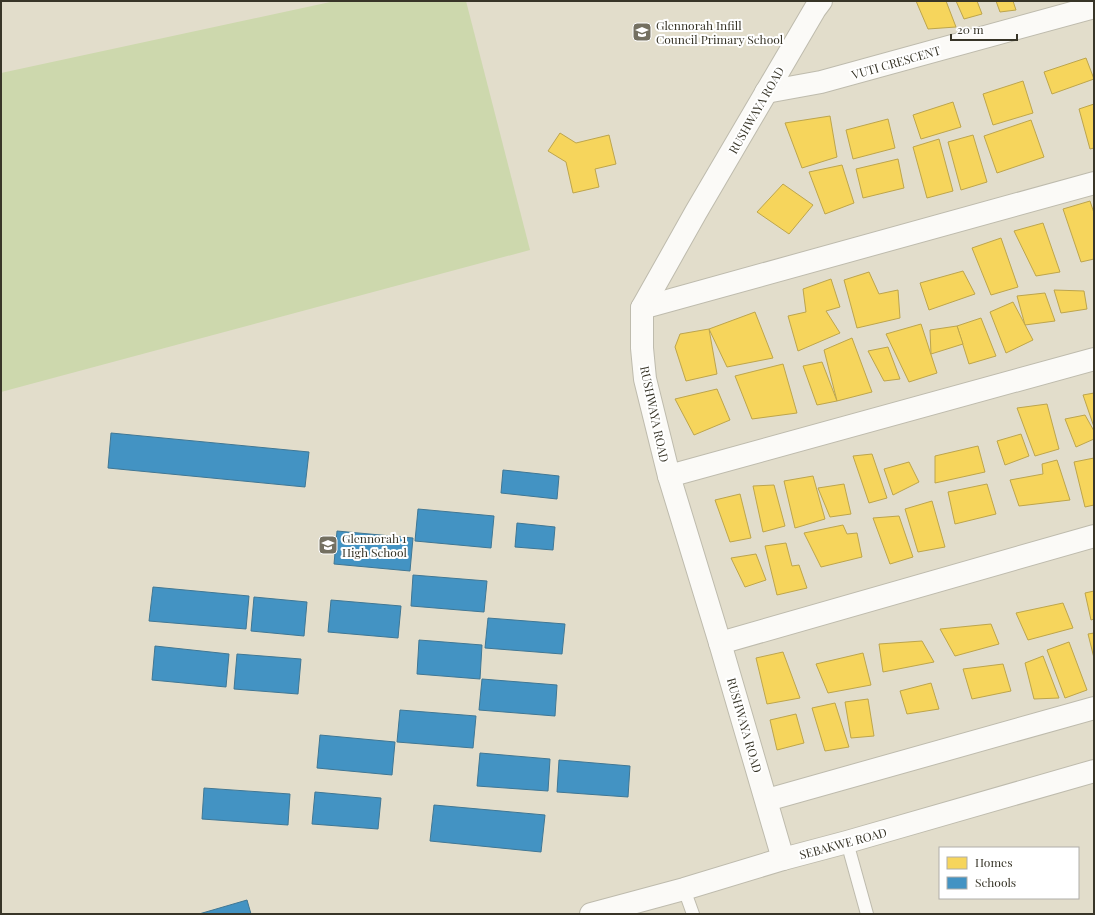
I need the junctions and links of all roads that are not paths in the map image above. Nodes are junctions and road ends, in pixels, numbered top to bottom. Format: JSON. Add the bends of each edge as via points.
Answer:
{"nodes":[{"id":1,"x":821,"y":1,"type":"edge"},
{"id":2,"x":1094,"y":7,"type":"edge"},
{"id":3,"x":766,"y":92,"type":"junction"},
{"id":4,"x":1094,"y":183,"type":"edge"},
{"id":5,"x":642,"y":308,"type":"junction"},
{"id":6,"x":1094,"y":359,"type":"edge"},
{"id":7,"x":669,"y":476,"type":"junction"},
{"id":8,"x":1094,"y":536,"type":"edge"},
{"id":9,"x":720,"y":643,"type":"junction"},
{"id":10,"x":1094,"y":708,"type":"edge"},
{"id":11,"x":1094,"y":771,"type":"edge"},
{"id":12,"x":767,"y":800,"type":"junction"},
{"id":13,"x":847,"y":842,"type":"junction"},
{"id":14,"x":783,"y":858,"type":"junction"},
{"id":15,"x":684,"y":889,"type":"junction"},
{"id":16,"x":591,"y":914,"type":"edge"},
{"id":17,"x":693,"y":914,"type":"edge"},
{"id":18,"x":867,"y":914,"type":"edge"}],
"edges":[{"from":1,"to":3,"type":"street","name":"RUSHWAYA ROAD"},
{"from":2,"to":3,"type":"street","name":"VUTI CRESCENT","via":[[821,82]]},
{"from":3,"to":5,"type":"street","name":"RUSHWAYA ROAD"},
{"from":4,"to":5,"type":"street"},
{"from":5,"to":7,"type":"street","name":"RUSHWAYA ROAD","via":[[645,379]]},
{"from":6,"to":7,"type":"street"},
{"from":7,"to":9,"type":"street","name":"RUSHWAYA ROAD"},
{"from":8,"to":9,"type":"street"},
{"from":9,"to":12,"type":"street","name":"RUSHWAYA ROAD"},
{"from":10,"to":12,"type":"street"},
{"from":11,"to":13,"type":"street","name":"SEBAKWE ROAD"},
{"from":12,"to":14,"type":"street","name":"RUSHWAYA ROAD"},
{"from":13,"to":14,"type":"street","name":"SEBAKWE ROAD"},
{"from":13,"to":18,"type":"lane"},
{"from":14,"to":15,"type":"street","name":"SEBAKWE ROAD"},
{"from":15,"to":16,"type":"street","name":"SEBAKWE ROAD"},
{"from":15,"to":17,"type":"lane"}]}
